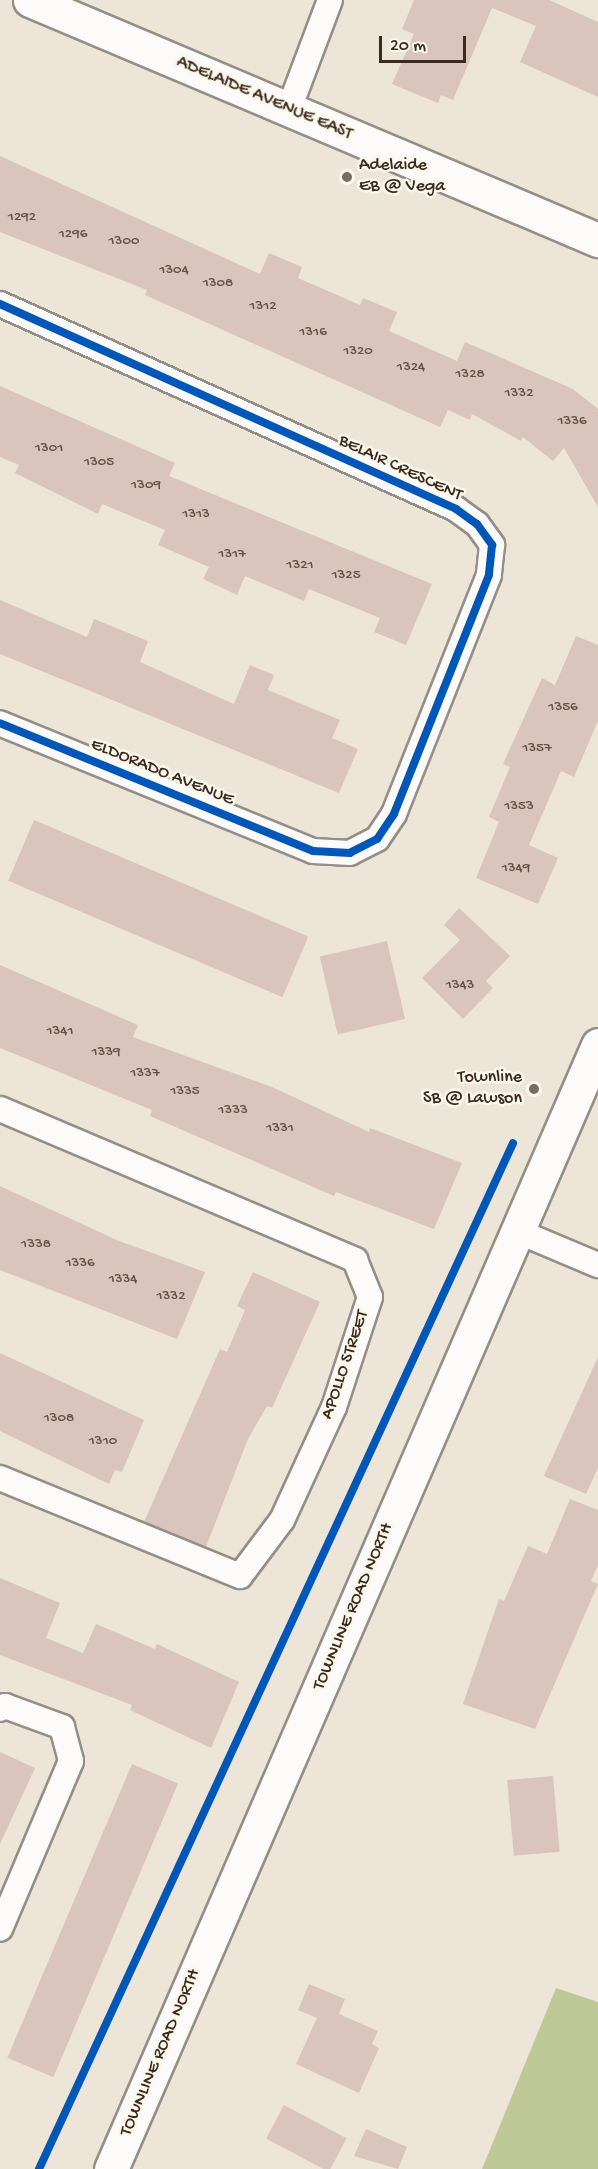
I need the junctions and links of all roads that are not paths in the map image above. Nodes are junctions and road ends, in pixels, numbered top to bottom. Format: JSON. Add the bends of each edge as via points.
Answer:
{"nodes":[{"id":1,"x":30,"y":0,"type":"edge"},
{"id":2,"x":330,"y":0,"type":"edge"},
{"id":3,"x":289,"y":109,"type":"junction"},
{"id":4,"x":598,"y":240,"type":"edge"},
{"id":5,"x":0,"y":304,"type":"edge"},
{"id":6,"x":0,"y":723,"type":"edge"},
{"id":7,"x":313,"y":851,"type":"joint"},
{"id":8,"x":598,"y":1046,"type":"edge"},
{"id":9,"x":0,"y":1109,"type":"edge"},
{"id":10,"x":517,"y":1231,"type":"junction"},
{"id":11,"x":598,"y":1265,"type":"edge"},
{"id":12,"x":0,"y":1478,"type":"edge"},
{"id":13,"x":0,"y":1709,"type":"edge"},
{"id":14,"x":0,"y":1929,"type":"edge"},
{"id":15,"x":111,"y":2169,"type":"edge"}],
"edges":[{"from":1,"to":3,"type":"main road","name":"ADELAIDE AVENUE EAST"},
{"from":2,"to":3,"type":"street"},
{"from":3,"to":4,"type":"main road","name":"ADELAIDE AVENUE EAST"},
{"from":5,"to":7,"type":"street","name":"BELAIR CRESCENT","via":[[456,509],[477,524],[492,545],[489,575],[394,814],[377,839],[350,853]]},
{"from":6,"to":7,"type":"street","name":"ELDORADO AVENUE"},
{"from":8,"to":10,"type":"main road","name":"TOWNLINE ROAD NORTH"},
{"from":9,"to":12,"type":"street","name":"APOLLO STREET","via":[[355,1260],[370,1297],[334,1407],[282,1520],[240,1576]]},
{"from":10,"to":11,"type":"street"},
{"from":10,"to":15,"type":"main road","name":"TOWNLINE ROAD NORTH"},
{"from":13,"to":14,"type":"street","via":[[62,1726],[71,1761]]}]}
